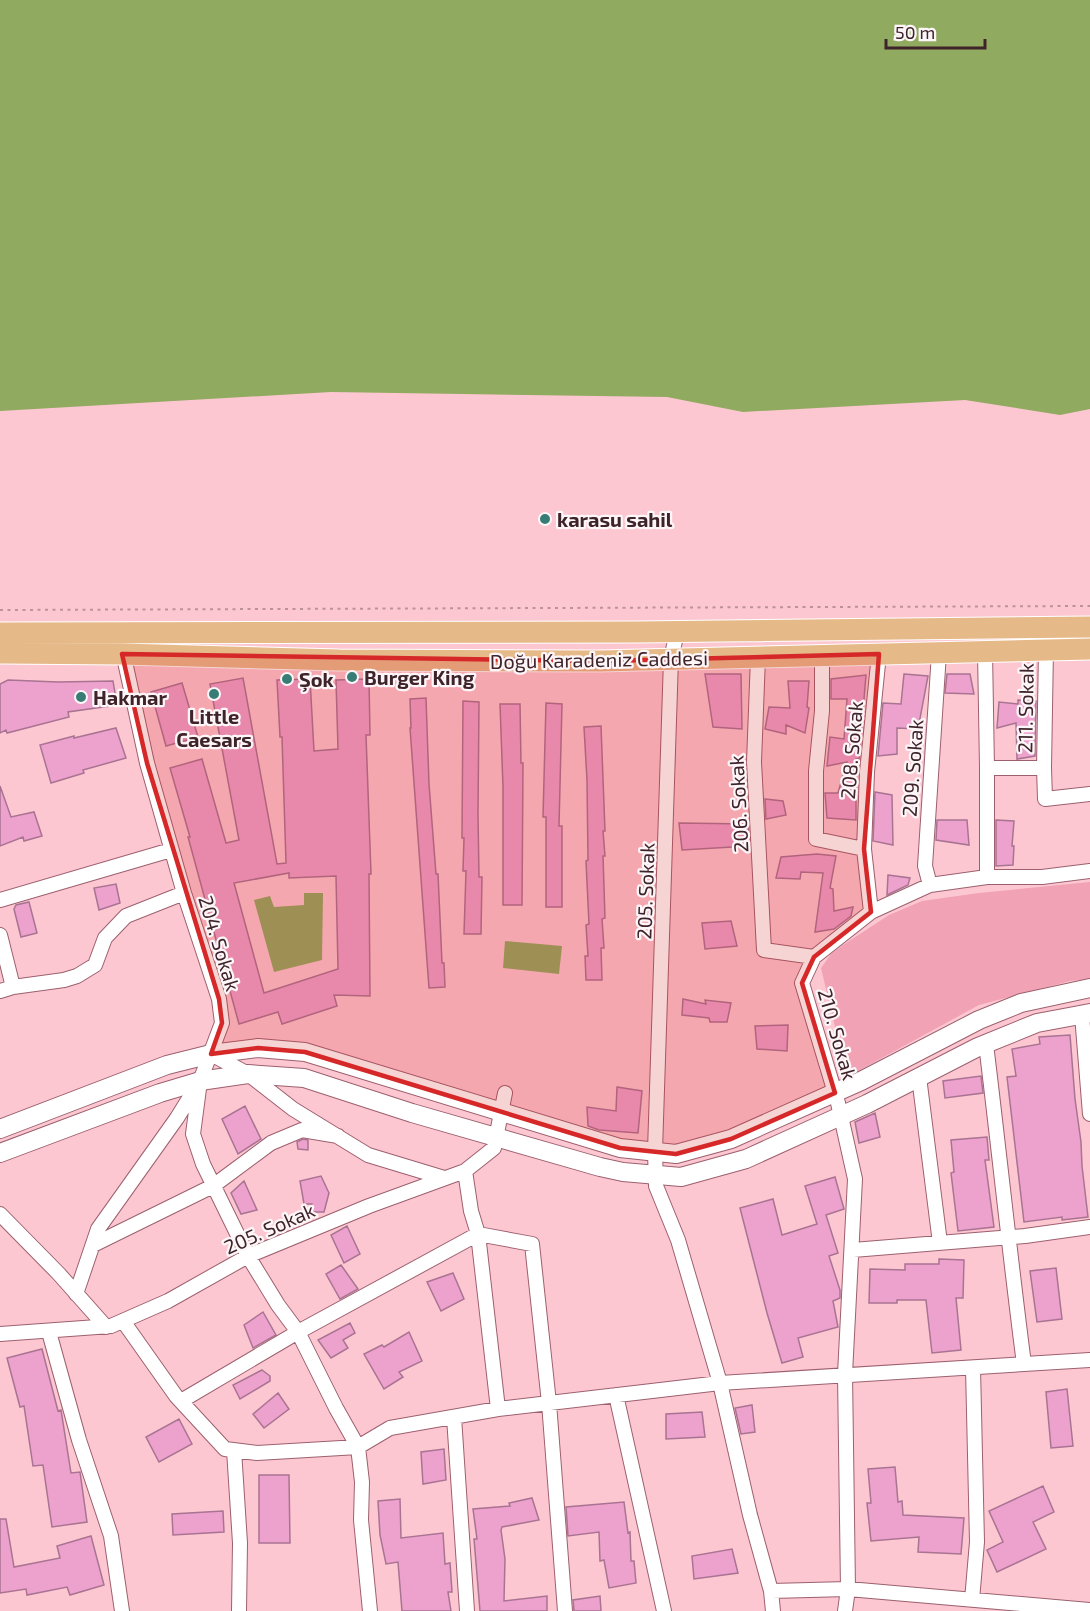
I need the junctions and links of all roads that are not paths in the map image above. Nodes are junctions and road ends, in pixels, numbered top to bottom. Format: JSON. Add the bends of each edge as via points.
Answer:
{"nodes":[{"id":1,"x":1090,"y":627,"type":"edge"},
{"id":2,"x":677,"y":632,"type":"junction"},
{"id":3,"x":0,"y":633,"type":"edge"},
{"id":4,"x":122,"y":644,"type":"junction"},
{"id":5,"x":1090,"y":649,"type":"edge"},
{"id":6,"x":1046,"y":650,"type":"junction"},
{"id":7,"x":985,"y":651,"type":"junction"},
{"id":8,"x":939,"y":652,"type":"junction"},
{"id":9,"x":0,"y":653,"type":"edge"},
{"id":10,"x":879,"y":654,"type":"junction"},
{"id":11,"x":822,"y":656,"type":"junction"},
{"id":12,"x":758,"y":657,"type":"junction"},
{"id":13,"x":671,"y":659,"type":"junction"},
{"id":14,"x":987,"y":768,"type":"junction"},
{"id":15,"x":1044,"y":768,"type":"junction"},
{"id":16,"x":1090,"y":794,"type":"edge"},
{"id":17,"x":864,"y":849,"type":"junction"},
{"id":18,"x":171,"y":850,"type":"junction"},
{"id":19,"x":1090,"y":872,"type":"edge"},
{"id":20,"x":987,"y":877,"type":"junction"},
{"id":21,"x":930,"y":885,"type":"junction"},
{"id":22,"x":184,"y":893,"type":"junction"},
{"id":23,"x":0,"y":900,"type":"edge"},
{"id":24,"x":871,"y":912,"type":"junction"},
{"id":25,"x":0,"y":935,"type":"edge"},
{"id":26,"x":814,"y":957,"type":"junction"},
{"id":27,"x":1090,"y":988,"type":"edge"},
{"id":28,"x":7,"y":989,"type":"edge"},
{"id":29,"x":1086,"y":1014,"type":"edge"},
{"id":30,"x":986,"y":1044,"type":"junction"},
{"id":31,"x":211,"y":1054,"type":"junction"},
{"id":32,"x":248,"y":1074,"type":"junction"},
{"id":33,"x":919,"y":1077,"type":"junction"},
{"id":34,"x":200,"y":1081,"type":"junction"},
{"id":35,"x":505,"y":1093,"type":"dead end"},
{"id":36,"x":838,"y":1104,"type":"junction"},
{"id":37,"x":501,"y":1112,"type":"junction"},
{"id":38,"x":1090,"y":1114,"type":"edge"},
{"id":39,"x":0,"y":1129,"type":"edge"},
{"id":40,"x":338,"y":1136,"type":"junction"},
{"id":41,"x":496,"y":1137,"type":"junction"},
{"id":42,"x":655,"y":1151,"type":"junction"},
{"id":43,"x":0,"y":1153,"type":"edge"},
{"id":44,"x":465,"y":1171,"type":"junction"},
{"id":45,"x":656,"y":1175,"type":"junction"},
{"id":46,"x":444,"y":1178,"type":"junction"},
{"id":47,"x":213,"y":1185,"type":"junction"},
{"id":48,"x":0,"y":1214,"type":"edge"},
{"id":49,"x":1090,"y":1227,"type":"edge"},
{"id":50,"x":478,"y":1233,"type":"junction"},
{"id":51,"x":1007,"y":1237,"type":"junction"},
{"id":52,"x":940,"y":1243,"type":"junction"},
{"id":53,"x":93,"y":1245,"type":"junction"},
{"id":54,"x":853,"y":1250,"type":"junction"},
{"id":55,"x":248,"y":1256,"type":"junction"},
{"id":56,"x":76,"y":1294,"type":"junction"},
{"id":57,"x":123,"y":1321,"type":"junction"},
{"id":58,"x":106,"y":1327,"type":"junction"},
{"id":59,"x":49,"y":1332,"type":"junction"},
{"id":60,"x":298,"y":1332,"type":"junction"},
{"id":61,"x":0,"y":1334,"type":"edge"},
{"id":62,"x":1090,"y":1360,"type":"edge"},
{"id":63,"x":1024,"y":1364,"type":"junction"},
{"id":64,"x":973,"y":1368,"type":"junction"},
{"id":65,"x":845,"y":1374,"type":"junction"},
{"id":66,"x":720,"y":1383,"type":"junction"},
{"id":67,"x":616,"y":1395,"type":"junction"},
{"id":68,"x":181,"y":1401,"type":"junction"},
{"id":69,"x":549,"y":1403,"type":"junction"},
{"id":70,"x":498,"y":1409,"type":"junction"},
{"id":71,"x":454,"y":1417,"type":"junction"},
{"id":72,"x":358,"y":1447,"type":"junction"},
{"id":73,"x":234,"y":1450,"type":"junction"},
{"id":74,"x":848,"y":1589,"type":"junction"},
{"id":75,"x":771,"y":1591,"type":"junction"},
{"id":76,"x":972,"y":1600,"type":"junction"},
{"id":77,"x":1090,"y":1610,"type":"edge"},
{"id":78,"x":122,"y":1611,"type":"edge"},
{"id":79,"x":239,"y":1611,"type":"edge"},
{"id":80,"x":370,"y":1611,"type":"edge"},
{"id":81,"x":467,"y":1611,"type":"edge"},
{"id":82,"x":566,"y":1611,"type":"edge"},
{"id":83,"x":664,"y":1611,"type":"edge"},
{"id":84,"x":774,"y":1611,"type":"edge"},
{"id":85,"x":845,"y":1611,"type":"edge"}],
"edges":[{"from":1,"to":2,"type":"main road","name":"Doğu Karadeniz Caddesi"},
{"from":2,"to":4,"type":"main road","name":"Doğu Karadeniz Caddesi"},
{"from":2,"to":13,"type":"street","name":"205. Sokak"},
{"from":3,"to":4,"type":"main road","name":"Doğu Karadeniz Caddesi"},
{"from":4,"to":9,"type":"main road","name":"Doğu Karadeniz Caddesi"},
{"from":4,"to":13,"type":"main road","name":"Doğu Karadeniz Caddesi","via":[[339,660]]},
{"from":4,"to":18,"type":"street","name":"204. Sokak","via":[[147,763]]},
{"from":5,"to":6,"type":"main road","name":"Doğu Karadeniz Caddesi"},
{"from":6,"to":7,"type":"main road","name":"Doğu Karadeniz Caddesi"},
{"from":6,"to":15,"type":"street","name":"211. Sokak"},
{"from":7,"to":8,"type":"main road","name":"Doğu Karadeniz Caddesi"},
{"from":7,"to":14,"type":"street"},
{"from":8,"to":10,"type":"main road","name":"Doğu Karadeniz Caddesi"},
{"from":8,"to":21,"type":"street","name":"209. Sokak","via":[[925,866]]},
{"from":10,"to":11,"type":"main road","name":"Doğu Karadeniz Caddesi"},
{"from":10,"to":17,"type":"street","name":"208. Sokak"},
{"from":11,"to":12,"type":"main road","name":"Doğu Karadeniz Caddesi"},
{"from":11,"to":17,"type":"street","via":[[816,839]]},
{"from":12,"to":13,"type":"main road","name":"Doğu Karadeniz Caddesi"},
{"from":12,"to":26,"type":"street","name":"206. Sokak","via":[[754,762],[764,950]]},
{"from":13,"to":42,"type":"street","name":"205. Sokak"},
{"from":14,"to":15,"type":"street"},
{"from":14,"to":20,"type":"street"},
{"from":15,"to":16,"type":"street","name":"211. Sokak","via":[[1045,799]]},
{"from":17,"to":24,"type":"street","name":"208. Sokak"},
{"from":18,"to":22,"type":"street","name":"204. Sokak"},
{"from":18,"to":23,"type":"street"},
{"from":19,"to":20,"type":"street","name":"210. Sokak","via":[[1042,878]]},
{"from":20,"to":21,"type":"street","name":"210. Sokak"},
{"from":21,"to":24,"type":"street","name":"210. Sokak"},
{"from":22,"to":28,"type":"street","via":[[126,916],[105,938],[94,965],[77,976]]},
{"from":22,"to":31,"type":"street","name":"204. Sokak","via":[[219,999],[222,1023]]},
{"from":24,"to":26,"type":"street","name":"210. Sokak"},
{"from":25,"to":28,"type":"street"},
{"from":26,"to":36,"type":"street","name":"210. Sokak","via":[[802,983]]},
{"from":27,"to":36,"type":"main road","via":[[1021,1003],[979,1020],[861,1082]]},
{"from":29,"to":30,"type":"main road","via":[[1037,1023]]},
{"from":29,"to":38,"type":"street"},
{"from":30,"to":33,"type":"main road"},
{"from":30,"to":51,"type":"street"},
{"from":31,"to":32,"type":"street"},
{"from":31,"to":34,"type":"street","name":"204. Sokak"},
{"from":31,"to":37,"type":"main road","via":[[258,1048],[305,1052]]},
{"from":31,"to":39,"type":"main road","via":[[167,1065]]},
{"from":32,"to":34,"type":"main road"},
{"from":32,"to":40,"type":"street","via":[[293,1109]]},
{"from":32,"to":41,"type":"main road","via":[[304,1078]]},
{"from":33,"to":36,"type":"main road"},
{"from":33,"to":52,"type":"street"},
{"from":34,"to":43,"type":"main road"},
{"from":34,"to":47,"type":"street","name":"204. Sokak","via":[[193,1134]]},
{"from":34,"to":53,"type":"street","via":[[98,1229]]},
{"from":35,"to":37,"type":"street","name":"205. Sokak"},
{"from":36,"to":42,"type":"main road","via":[[676,1154]]},
{"from":36,"to":45,"type":"main road","via":[[746,1159],[681,1178]]},
{"from":36,"to":54,"type":"street","name":"210. Sokak","via":[[855,1179]]},
{"from":37,"to":41,"type":"street","name":"205. Sokak"},
{"from":37,"to":42,"type":"main road","via":[[620,1148]]},
{"from":40,"to":46,"type":"street","via":[[368,1155]]},
{"from":40,"to":47,"type":"street","via":[[302,1130],[272,1143]]},
{"from":41,"to":44,"type":"street","name":"205. Sokak","via":[[494,1148]]},
{"from":41,"to":45,"type":"main road","via":[[600,1167]]},
{"from":42,"to":45,"type":"street","name":"205. Sokak"},
{"from":44,"to":46,"type":"street","name":"205. Sokak"},
{"from":44,"to":50,"type":"street"},
{"from":45,"to":66,"type":"street","name":"205. Sokak","via":[[656,1186],[678,1240]]},
{"from":46,"to":55,"type":"street","name":"205. Sokak"},
{"from":47,"to":53,"type":"street"},
{"from":47,"to":55,"type":"street","name":"204. Sokak"},
{"from":48,"to":56,"type":"street"},
{"from":49,"to":51,"type":"street"},
{"from":50,"to":60,"type":"street"},
{"from":50,"to":69,"type":"street","via":[[532,1244]]},
{"from":50,"to":70,"type":"street"},
{"from":51,"to":52,"type":"street"},
{"from":51,"to":63,"type":"street"},
{"from":52,"to":54,"type":"street"},
{"from":53,"to":56,"type":"street"},
{"from":54,"to":65,"type":"street","name":"210. Sokak"},
{"from":55,"to":57,"type":"street","name":"205. Sokak","via":[[168,1301]]},
{"from":55,"to":60,"type":"street","name":"204. Sokak"},
{"from":56,"to":58,"type":"street"},
{"from":57,"to":58,"type":"street","name":"205. Sokak"},
{"from":57,"to":68,"type":"street"},
{"from":58,"to":59,"type":"street","name":"205. Sokak"},
{"from":59,"to":61,"type":"street","name":"205. Sokak"},
{"from":59,"to":78,"type":"street","via":[[111,1536]]},
{"from":60,"to":68,"type":"street"},
{"from":60,"to":72,"type":"street","name":"204. Sokak"},
{"from":62,"to":63,"type":"street"},
{"from":63,"to":64,"type":"street"},
{"from":64,"to":65,"type":"street"},
{"from":64,"to":76,"type":"street","via":[[977,1542]]},
{"from":65,"to":66,"type":"street"},
{"from":65,"to":74,"type":"street","name":"210. Sokak"},
{"from":66,"to":67,"type":"street"},
{"from":66,"to":75,"type":"street","name":"205. Sokak"},
{"from":67,"to":69,"type":"street"},
{"from":67,"to":83,"type":"street"},
{"from":68,"to":73,"type":"street","via":[[225,1449]]},
{"from":69,"to":70,"type":"street"},
{"from":69,"to":82,"type":"street"},
{"from":70,"to":71,"type":"street"},
{"from":71,"to":72,"type":"street","via":[[390,1428]]},
{"from":71,"to":81,"type":"street"},
{"from":72,"to":73,"type":"street","via":[[257,1453]]},
{"from":72,"to":80,"type":"street"},
{"from":73,"to":79,"type":"street","via":[[240,1543]]},
{"from":74,"to":75,"type":"street"},
{"from":74,"to":76,"type":"street"},
{"from":74,"to":85,"type":"street","name":"210. Sokak"},
{"from":75,"to":84,"type":"street","name":"205. Sokak"},
{"from":76,"to":77,"type":"street"}]}
